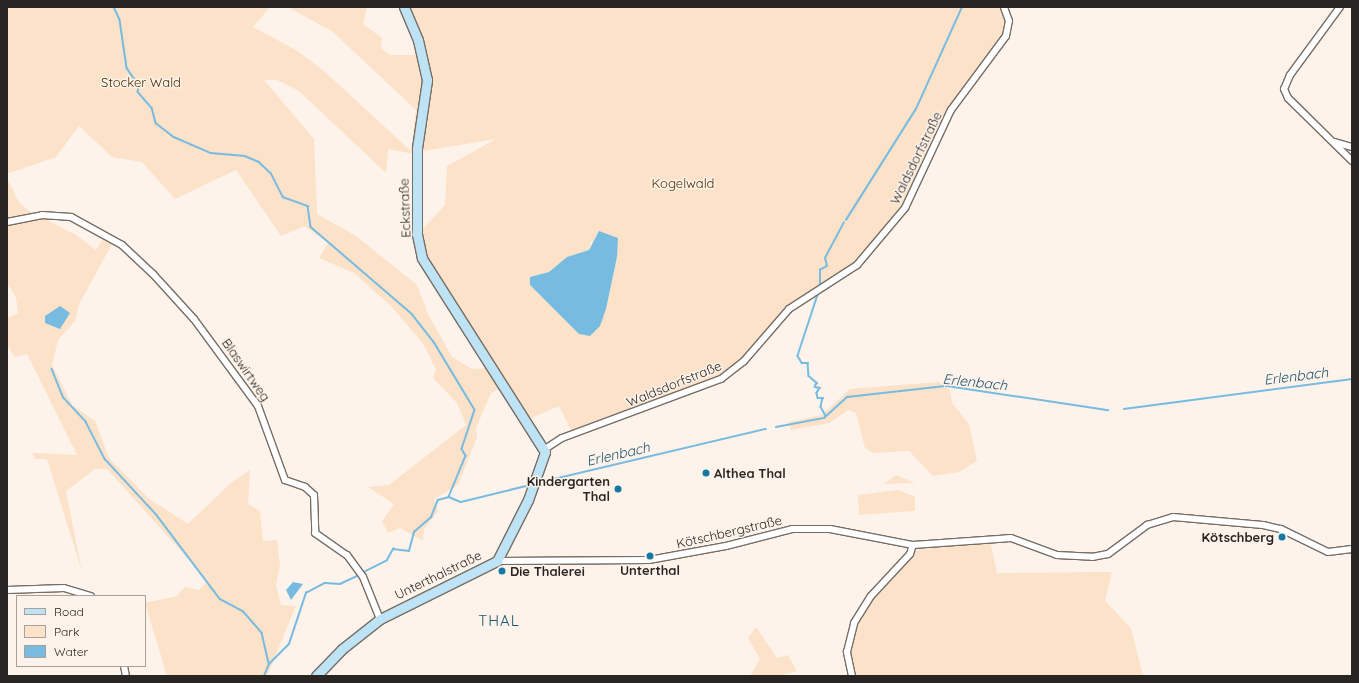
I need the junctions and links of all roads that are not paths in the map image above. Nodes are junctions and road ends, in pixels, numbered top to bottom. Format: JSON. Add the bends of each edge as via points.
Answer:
{"nodes":[{"id":1,"x":404,"y":7,"type":"edge"},
{"id":2,"x":1004,"y":7,"type":"edge"},
{"id":3,"x":1340,"y":7,"type":"edge"},
{"id":4,"x":1334,"y":142,"type":"junction"},
{"id":5,"x":1352,"y":147,"type":"edge"},
{"id":6,"x":1352,"y":161,"type":"edge"},
{"id":7,"x":7,"y":222,"type":"edge"},
{"id":8,"x":545,"y":449,"type":"junction"},
{"id":9,"x":913,"y":544,"type":"junction"},
{"id":10,"x":1352,"y":549,"type":"edge"},
{"id":11,"x":496,"y":561,"type":"junction"},
{"id":12,"x":7,"y":590,"type":"edge"},
{"id":13,"x":88,"y":595,"type":"edge"},
{"id":14,"x":380,"y":619,"type":"junction"},
{"id":15,"x":316,"y":676,"type":"edge"},
{"id":16,"x":852,"y":676,"type":"edge"}],
"edges":[{"from":1,"to":8,"type":"street","name":"Eckstraße","via":[[420,46],[427,80],[417,144],[417,234],[422,258],[436,284]]},
{"from":2,"to":8,"type":"street","name":"Waldsdorfstraße","via":[[1009,21],[1006,36],[951,110],[905,208],[856,265],[790,309],[744,361],[720,379],[562,438]]},
{"from":3,"to":4,"type":"street","via":[[1290,75],[1284,89],[1288,98]]},
{"from":4,"to":5,"type":"street"},
{"from":4,"to":6,"type":"street"},
{"from":7,"to":14,"type":"street","name":"Blaswirtweg","via":[[42,215],[71,217],[133,254],[194,319],[258,406],[285,480],[304,487],[314,495],[315,533],[347,555],[363,577]]},
{"from":8,"to":11,"type":"street","name":"Unterthalstraße","via":[[534,484]]},
{"from":9,"to":10,"type":"street","name":"Kötschbergstraße","via":[[1001,537],[1019,539],[1057,555],[1097,556],[1108,554],[1147,525],[1173,517],[1263,525],[1281,529],[1328,552]]},
{"from":9,"to":11,"type":"street","name":"Kötschbergstraße","via":[[830,529],[792,529],[726,546],[649,560]]},
{"from":9,"to":16,"type":"street","via":[[910,554],[871,596],[854,623],[846,652]]},
{"from":11,"to":14,"type":"street","name":"Unterthalstraße"},
{"from":12,"to":13,"type":"street","via":[[64,588]]},
{"from":14,"to":15,"type":"street","name":"Unterthalstraße","via":[[342,649]]}]}
